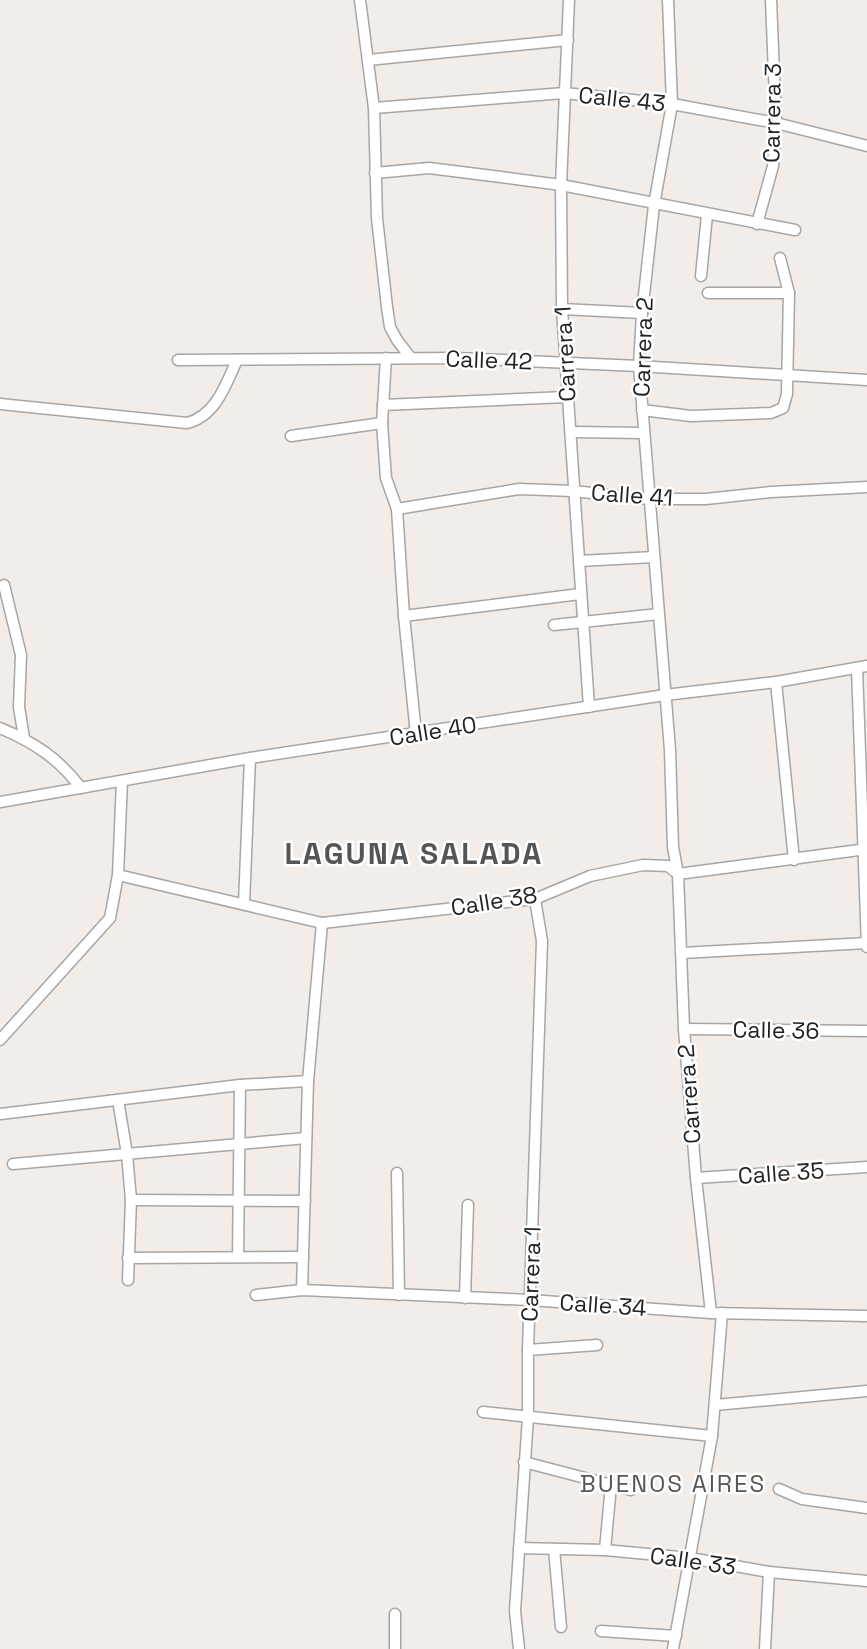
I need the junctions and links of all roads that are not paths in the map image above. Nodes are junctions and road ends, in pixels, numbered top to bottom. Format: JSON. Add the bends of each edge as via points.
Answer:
{"nodes":[{"id":1,"x":360,"y":0,"type":"edge"},
{"id":2,"x":569,"y":0,"type":"edge"},
{"id":3,"x":668,"y":0,"type":"edge"},
{"id":4,"x":771,"y":0,"type":"edge"},
{"id":5,"x":568,"y":40,"type":"junction"},
{"id":6,"x":368,"y":60,"type":"junction"},
{"id":7,"x":564,"y":93,"type":"junction"},
{"id":8,"x":672,"y":104,"type":"junction"},
{"id":9,"x":374,"y":107,"type":"junction"},
{"id":10,"x":776,"y":124,"type":"junction"},
{"id":11,"x":867,"y":146,"type":"edge"},
{"id":12,"x":375,"y":173,"type":"junction"},
{"id":13,"x":561,"y":185,"type":"junction"},
{"id":14,"x":654,"y":205,"type":"junction"},
{"id":15,"x":707,"y":215,"type":"junction"},
{"id":16,"x":757,"y":224,"type":"junction"},
{"id":17,"x":795,"y":230,"type":"dead end"},
{"id":18,"x":780,"y":258,"type":"dead end"},
{"id":19,"x":701,"y":276,"type":"dead end"},
{"id":20,"x":708,"y":293,"type":"dead end"},
{"id":21,"x":789,"y":293,"type":"junction"},
{"id":22,"x":562,"y":309,"type":"junction"},
{"id":23,"x":642,"y":313,"type":"junction"},
{"id":24,"x":410,"y":357,"type":"junction"},
{"id":25,"x":386,"y":358,"type":"junction"},
{"id":26,"x":178,"y":360,"type":"dead end"},
{"id":27,"x":237,"y":360,"type":"junction"},
{"id":28,"x":565,"y":362,"type":"junction"},
{"id":29,"x":639,"y":366,"type":"junction"},
{"id":30,"x":787,"y":375,"type":"junction"},
{"id":31,"x":867,"y":380,"type":"edge"},
{"id":32,"x":566,"y":397,"type":"junction"},
{"id":33,"x":0,"y":404,"type":"edge"},
{"id":34,"x":383,"y":405,"type":"junction"},
{"id":35,"x":642,"y":410,"type":"junction"},
{"id":36,"x":382,"y":423,"type":"junction"},
{"id":37,"x":571,"y":432,"type":"junction"},
{"id":38,"x":643,"y":433,"type":"junction"},
{"id":39,"x":291,"y":436,"type":"dead end"},
{"id":40,"x":867,"y":486,"type":"edge"},
{"id":41,"x":573,"y":491,"type":"junction"},
{"id":42,"x":649,"y":499,"type":"junction"},
{"id":43,"x":397,"y":509,"type":"junction"},
{"id":44,"x":654,"y":557,"type":"junction"},
{"id":45,"x":579,"y":561,"type":"junction"},
{"id":46,"x":4,"y":585,"type":"dead end"},
{"id":47,"x":580,"y":594,"type":"junction"},
{"id":48,"x":659,"y":614,"type":"junction"},
{"id":49,"x":404,"y":616,"type":"junction"},
{"id":50,"x":583,"y":622,"type":"junction"},
{"id":51,"x":554,"y":625,"type":"dead end"},
{"id":52,"x":862,"y":667,"type":"edge"},
{"id":53,"x":776,"y":682,"type":"junction"},
{"id":54,"x":665,"y":695,"type":"junction"},
{"id":55,"x":589,"y":707,"type":"junction"},
{"id":56,"x":0,"y":728,"type":"edge"},
{"id":57,"x":416,"y":734,"type":"junction"},
{"id":58,"x":24,"y":738,"type":"junction"},
{"id":59,"x":250,"y":758,"type":"junction"},
{"id":60,"x":122,"y":781,"type":"junction"},
{"id":61,"x":81,"y":788,"type":"junction"},
{"id":62,"x":0,"y":802,"type":"edge"},
{"id":63,"x":865,"y":850,"type":"edge"},
{"id":64,"x":794,"y":860,"type":"junction"},
{"id":65,"x":678,"y":874,"type":"junction"},
{"id":66,"x":118,"y":875,"type":"junction"},
{"id":67,"x":535,"y":898,"type":"junction"},
{"id":68,"x":244,"y":904,"type":"junction"},
{"id":69,"x":322,"y":923,"type":"junction"},
{"id":70,"x":867,"y":945,"type":"edge"},
{"id":71,"x":682,"y":953,"type":"junction"},
{"id":72,"x":684,"y":1029,"type":"junction"},
{"id":73,"x":867,"y":1031,"type":"edge"},
{"id":74,"x":0,"y":1040,"type":"edge"},
{"id":75,"x":308,"y":1080,"type":"junction"},
{"id":76,"x":240,"y":1085,"type":"junction"},
{"id":77,"x":118,"y":1100,"type":"junction"},
{"id":78,"x":0,"y":1114,"type":"edge"},
{"id":79,"x":306,"y":1138,"type":"junction"},
{"id":80,"x":241,"y":1144,"type":"junction"},
{"id":81,"x":127,"y":1154,"type":"junction"},
{"id":82,"x":13,"y":1164,"type":"dead end"},
{"id":83,"x":867,"y":1167,"type":"edge"},
{"id":84,"x":397,"y":1173,"type":"dead end"},
{"id":85,"x":696,"y":1178,"type":"junction"},
{"id":86,"x":131,"y":1200,"type":"junction"},
{"id":87,"x":240,"y":1200,"type":"junction"},
{"id":88,"x":304,"y":1201,"type":"junction"},
{"id":89,"x":468,"y":1205,"type":"dead end"},
{"id":90,"x":238,"y":1257,"type":"junction"},
{"id":91,"x":303,"y":1257,"type":"junction"},
{"id":92,"x":128,"y":1258,"type":"junction"},
{"id":93,"x":128,"y":1280,"type":"dead end"},
{"id":94,"x":302,"y":1290,"type":"junction"},
{"id":95,"x":256,"y":1295,"type":"dead end"},
{"id":96,"x":399,"y":1295,"type":"junction"},
{"id":97,"x":465,"y":1298,"type":"junction"},
{"id":98,"x":530,"y":1300,"type":"junction"},
{"id":99,"x":716,"y":1313,"type":"junction"},
{"id":100,"x":867,"y":1317,"type":"edge"},
{"id":101,"x":597,"y":1345,"type":"dead end"},
{"id":102,"x":528,"y":1350,"type":"junction"},
{"id":103,"x":867,"y":1391,"type":"edge"},
{"id":104,"x":715,"y":1405,"type":"junction"},
{"id":105,"x":483,"y":1412,"type":"dead end"},
{"id":106,"x":528,"y":1417,"type":"junction"},
{"id":107,"x":712,"y":1436,"type":"junction"},
{"id":108,"x":524,"y":1462,"type":"junction"},
{"id":109,"x":611,"y":1485,"type":"junction"},
{"id":110,"x":779,"y":1489,"type":"dead end"},
{"id":111,"x":631,"y":1490,"type":"dead end"},
{"id":112,"x":867,"y":1508,"type":"edge"},
{"id":113,"x":519,"y":1548,"type":"junction"},
{"id":114,"x":554,"y":1549,"type":"junction"},
{"id":115,"x":605,"y":1550,"type":"junction"},
{"id":116,"x":690,"y":1558,"type":"junction"},
{"id":117,"x":769,"y":1572,"type":"junction"},
{"id":118,"x":867,"y":1581,"type":"edge"},
{"id":119,"x":395,"y":1614,"type":"dead end"},
{"id":120,"x":561,"y":1627,"type":"dead end"},
{"id":121,"x":601,"y":1630,"type":"dead end"},
{"id":122,"x":676,"y":1636,"type":"junction"},
{"id":123,"x":395,"y":1649,"type":"edge"},
{"id":124,"x":519,"y":1649,"type":"edge"},
{"id":125,"x":676,"y":1649,"type":"edge"},
{"id":126,"x":765,"y":1649,"type":"edge"}],
"edges":[{"from":1,"to":6,"type":"street"},
{"from":2,"to":5,"type":"street","name":"Carrera 1"},
{"from":3,"to":8,"type":"street","name":"Carrera 2"},
{"from":4,"to":10,"type":"street","name":"Carrera 3"},
{"from":5,"to":6,"type":"street"},
{"from":5,"to":7,"type":"street","name":"Carrera 1"},
{"from":6,"to":9,"type":"street"},
{"from":7,"to":8,"type":"street","name":"Calle 43"},
{"from":7,"to":9,"type":"street","name":"Calle 43"},
{"from":7,"to":13,"type":"street","name":"Carrera 1"},
{"from":8,"to":10,"type":"street","name":"Calle 43"},
{"from":8,"to":14,"type":"street","name":"Carrera 2"},
{"from":9,"to":12,"type":"street"},
{"from":10,"to":11,"type":"street","name":"Calle 43"},
{"from":10,"to":16,"type":"street","name":"Carrera 3","via":[[773,166]]},
{"from":12,"to":13,"type":"street","via":[[429,168]]},
{"from":12,"to":24,"type":"street","via":[[390,327]]},
{"from":13,"to":14,"type":"street"},
{"from":13,"to":22,"type":"street","name":"Carrera 1"},
{"from":14,"to":15,"type":"street"},
{"from":14,"to":23,"type":"street","name":"Carrera 2"},
{"from":15,"to":16,"type":"street"},
{"from":15,"to":19,"type":"street"},
{"from":16,"to":17,"type":"street"},
{"from":18,"to":21,"type":"street"},
{"from":20,"to":21,"type":"street"},
{"from":21,"to":30,"type":"street"},
{"from":22,"to":23,"type":"street"},
{"from":22,"to":28,"type":"street","name":"Carrera 1"},
{"from":23,"to":29,"type":"street","name":"Carrera 2"},
{"from":24,"to":25,"type":"street","name":"Calle 42"},
{"from":24,"to":28,"type":"street","name":"Calle 42"},
{"from":25,"to":27,"type":"street","name":"Calle 42"},
{"from":25,"to":34,"type":"street"},
{"from":26,"to":27,"type":"street","name":"Calle 42"},
{"from":27,"to":33,"type":"street","via":[[212,409],[187,423]]},
{"from":28,"to":29,"type":"street","name":"Calle 42"},
{"from":28,"to":32,"type":"street","name":"Carrera 1"},
{"from":29,"to":30,"type":"street","name":"Calle 42"},
{"from":29,"to":35,"type":"street","name":"Carrera 2"},
{"from":30,"to":31,"type":"street","name":"Calle 42"},
{"from":30,"to":35,"type":"street","via":[[783,408],[771,413],[691,416]]},
{"from":32,"to":34,"type":"street"},
{"from":32,"to":37,"type":"street","name":"Carrera 1"},
{"from":34,"to":36,"type":"street"},
{"from":35,"to":38,"type":"street","name":"Carrera 2"},
{"from":36,"to":39,"type":"street"},
{"from":36,"to":43,"type":"street","via":[[386,478]]},
{"from":37,"to":38,"type":"street"},
{"from":37,"to":41,"type":"street","name":"Carrera 1"},
{"from":38,"to":42,"type":"street","name":"Carrera 2"},
{"from":40,"to":42,"type":"street","name":"Calle 41"},
{"from":41,"to":42,"type":"street","name":"Calle 41"},
{"from":41,"to":43,"type":"street","name":"Calle 41","via":[[519,489]]},
{"from":41,"to":45,"type":"street","name":"Carrera 1"},
{"from":42,"to":44,"type":"street","name":"Carrera 2"},
{"from":43,"to":49,"type":"street"},
{"from":44,"to":45,"type":"street"},
{"from":44,"to":48,"type":"street","name":"Carrera 2"},
{"from":45,"to":47,"type":"street","name":"Carrera 1"},
{"from":46,"to":58,"type":"street","via":[[21,654],[19,707]]},
{"from":47,"to":49,"type":"street"},
{"from":47,"to":50,"type":"street","name":"Carrera 1"},
{"from":48,"to":50,"type":"street"},
{"from":48,"to":54,"type":"street","name":"Carrera 2"},
{"from":49,"to":57,"type":"street"},
{"from":50,"to":51,"type":"street"},
{"from":50,"to":55,"type":"street","name":"Carrera 1"},
{"from":52,"to":53,"type":"street","name":"Calle 40"},
{"from":52,"to":63,"type":"street"},
{"from":53,"to":54,"type":"street","name":"Calle 40"},
{"from":53,"to":64,"type":"street"},
{"from":54,"to":55,"type":"street","name":"Calle 40"},
{"from":54,"to":65,"type":"street","name":"Carrera 2"},
{"from":55,"to":57,"type":"street","name":"Calle 40"},
{"from":56,"to":58,"type":"street"},
{"from":57,"to":59,"type":"street","name":"Calle 40"},
{"from":58,"to":61,"type":"street","via":[[66,768]]},
{"from":59,"to":60,"type":"street","name":"Calle 40"},
{"from":59,"to":68,"type":"street"},
{"from":60,"to":61,"type":"street","name":"Calle 40"},
{"from":60,"to":66,"type":"street"},
{"from":61,"to":62,"type":"street","name":"Calle 40"},
{"from":63,"to":64,"type":"street","name":"Calle 38"},
{"from":63,"to":70,"type":"street"},
{"from":64,"to":65,"type":"street","name":"Calle 38"},
{"from":65,"to":67,"type":"street","name":"Calle 38","via":[[668,866],[643,865],[590,876]]},
{"from":65,"to":71,"type":"street","name":"Carrera 2"},
{"from":66,"to":68,"type":"street","name":"Calle 38"},
{"from":66,"to":74,"type":"street","via":[[110,918]]},
{"from":67,"to":69,"type":"street","name":"Calle 38"},
{"from":67,"to":98,"type":"street","name":"Carrera 1","via":[[542,941]]},
{"from":68,"to":69,"type":"street","name":"Calle 38"},
{"from":69,"to":75,"type":"street"},
{"from":70,"to":71,"type":"street"},
{"from":71,"to":72,"type":"street","name":"Carrera 2"},
{"from":72,"to":73,"type":"street","name":"Calle 36"},
{"from":72,"to":85,"type":"street","name":"Carrera 2"},
{"from":75,"to":76,"type":"street"},
{"from":75,"to":79,"type":"street"},
{"from":76,"to":77,"type":"street"},
{"from":76,"to":80,"type":"street"},
{"from":77,"to":78,"type":"street"},
{"from":77,"to":81,"type":"street"},
{"from":79,"to":80,"type":"street"},
{"from":79,"to":88,"type":"street"},
{"from":80,"to":81,"type":"street"},
{"from":80,"to":87,"type":"street"},
{"from":81,"to":82,"type":"street"},
{"from":81,"to":86,"type":"street"},
{"from":83,"to":85,"type":"street","name":"Calle 35"},
{"from":84,"to":96,"type":"street"},
{"from":85,"to":99,"type":"street","name":"Carrera 2"},
{"from":86,"to":87,"type":"street"},
{"from":86,"to":92,"type":"street"},
{"from":87,"to":88,"type":"street"},
{"from":87,"to":90,"type":"street"},
{"from":88,"to":91,"type":"street"},
{"from":89,"to":97,"type":"street"},
{"from":90,"to":91,"type":"street"},
{"from":90,"to":92,"type":"street"},
{"from":91,"to":94,"type":"street"},
{"from":92,"to":93,"type":"street"},
{"from":94,"to":95,"type":"street","name":"Calle 34"},
{"from":94,"to":96,"type":"street","name":"Calle 34"},
{"from":96,"to":97,"type":"street","name":"Calle 34"},
{"from":97,"to":98,"type":"street","name":"Calle 34"},
{"from":98,"to":99,"type":"street","name":"Calle 34"},
{"from":98,"to":102,"type":"street","name":"Carrera 1"},
{"from":99,"to":100,"type":"street","name":"Calle 34"},
{"from":99,"to":104,"type":"street","name":"Carrera 2"},
{"from":101,"to":102,"type":"street"},
{"from":102,"to":106,"type":"street","name":"Carrera 1"},
{"from":103,"to":104,"type":"street"},
{"from":104,"to":107,"type":"street","name":"Carrera 2"},
{"from":105,"to":106,"type":"street"},
{"from":106,"to":107,"type":"street"},
{"from":106,"to":108,"type":"street","name":"Carrera 1"},
{"from":107,"to":116,"type":"street","name":"Carrera 2"},
{"from":108,"to":109,"type":"street"},
{"from":108,"to":113,"type":"street","name":"Carrera 1"},
{"from":109,"to":111,"type":"street"},
{"from":109,"to":115,"type":"street"},
{"from":110,"to":112,"type":"street","via":[[802,1499]]},
{"from":113,"to":114,"type":"street","name":"Calle 33"},
{"from":113,"to":124,"type":"street","name":"Carrera 1","via":[[515,1611]]},
{"from":114,"to":115,"type":"street","name":"Calle 33"},
{"from":114,"to":120,"type":"street"},
{"from":115,"to":116,"type":"street","name":"Calle 33"},
{"from":116,"to":117,"type":"street","name":"Calle 33"},
{"from":116,"to":122,"type":"street","name":"Carrera 2"},
{"from":117,"to":118,"type":"street","name":"Calle 33"},
{"from":117,"to":126,"type":"street"},
{"from":119,"to":123,"type":"street"},
{"from":121,"to":122,"type":"street"},
{"from":122,"to":125,"type":"street","name":"Carrera 2"}]}
